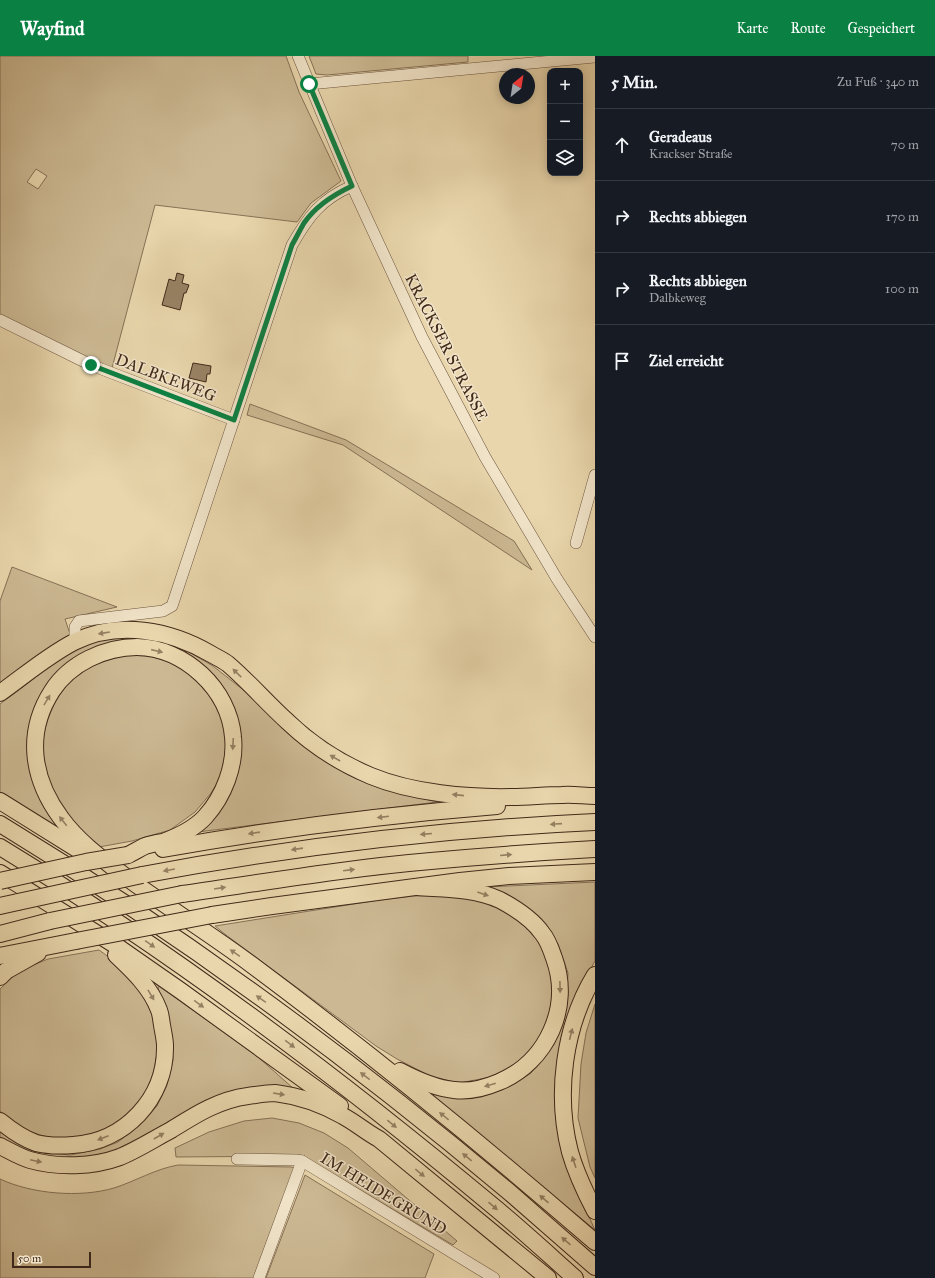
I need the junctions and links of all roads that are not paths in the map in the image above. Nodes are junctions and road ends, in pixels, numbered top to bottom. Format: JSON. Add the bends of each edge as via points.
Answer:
{"nodes":[{"id":1,"x":298,"y":56,"type":"edge"},
{"id":2,"x":595,"y":57,"type":"edge"},
{"id":3,"x":309,"y":84,"type":"junction"},
{"id":4,"x":352,"y":186,"type":"junction"},
{"id":5,"x":0,"y":320,"type":"edge"},
{"id":6,"x":234,"y":420,"type":"junction"},
{"id":7,"x":595,"y":475,"type":"edge"},
{"id":8,"x":576,"y":543,"type":"dead end"},
{"id":9,"x":595,"y":637,"type":"edge"},
{"id":10,"x":75,"y":642,"type":"junction"},
{"id":11,"x":0,"y":693,"type":"edge"},
{"id":12,"x":595,"y":797,"type":"edge"},
{"id":13,"x":0,"y":800,"type":"edge"},
{"id":14,"x":595,"y":822,"type":"edge"},
{"id":15,"x":0,"y":824,"type":"edge"},
{"id":16,"x":0,"y":847,"type":"edge"},
{"id":17,"x":595,"y":849,"type":"edge"},
{"id":18,"x":128,"y":855,"type":"junction"},
{"id":19,"x":595,"y":872,"type":"edge"},
{"id":20,"x":0,"y":873,"type":"edge"},
{"id":21,"x":0,"y":881,"type":"edge"},
{"id":22,"x":417,"y":887,"type":"junction"},
{"id":23,"x":146,"y":891,"type":"junction"},
{"id":24,"x":0,"y":906,"type":"edge"},
{"id":25,"x":56,"y":916,"type":"junction"},
{"id":26,"x":0,"y":934,"type":"edge"},
{"id":27,"x":56,"y":944,"type":"junction"},
{"id":28,"x":0,"y":956,"type":"edge"},
{"id":29,"x":595,"y":975,"type":"edge"},
{"id":30,"x":0,"y":977,"type":"edge"},
{"id":31,"x":356,"y":1043,"type":"junction"},
{"id":32,"x":0,"y":1121,"type":"edge"},
{"id":33,"x":379,"y":1140,"type":"junction"},
{"id":34,"x":0,"y":1146,"type":"edge"},
{"id":35,"x":237,"y":1159,"type":"dead end"},
{"id":36,"x":302,"y":1161,"type":"junction"},
{"id":37,"x":595,"y":1211,"type":"edge"},
{"id":38,"x":595,"y":1242,"type":"edge"},
{"id":39,"x":595,"y":1267,"type":"edge"},
{"id":40,"x":259,"y":1278,"type":"edge"},
{"id":41,"x":494,"y":1278,"type":"edge"},
{"id":42,"x":548,"y":1278,"type":"edge"},
{"id":43,"x":575,"y":1278,"type":"edge"}],
"edges":[{"from":1,"to":3,"type":"street","name":"KRACKSER STRASSE"},
{"from":2,"to":3,"type":"street"},
{"from":3,"to":4,"type":"street","name":"KRACKSER STRASSE"},
{"from":4,"to":6,"type":"street","via":[[328,199],[305,221],[292,245]]},
{"from":4,"to":9,"type":"street","name":"KRACKSER STRASSE","via":[[422,337],[485,457],[557,579]]},
{"from":5,"to":6,"type":"street","name":"DALBKEWEG","via":[[91,365]]},
{"from":6,"to":10,"type":"street","via":[[172,606],[163,611],[79,621],[75,627]]},
{"from":7,"to":8,"type":"street"},
{"from":10,"to":11,"type":"highway","via":[[53,654]]},
{"from":12,"to":10,"type":"highway","one_way":true,"via":[[564,794],[512,798],[482,797],[436,792],[393,783],[373,777],[330,756],[289,723],[227,664],[177,637],[149,631],[120,630],[96,634]]},
{"from":12,"to":18,"type":"highway","one_way":true,"via":[[414,813],[252,833]]},
{"from":13,"to":23,"type":"highway"},
{"from":14,"to":24,"type":"highway","one_way":true,"bridge":true,"via":[[476,829],[244,857],[142,875]]},
{"from":39,"to":15,"type":"highway","one_way":true,"via":[[397,1100],[286,1017],[156,925]]},
{"from":16,"to":43,"type":"highway","one_way":true,"via":[[142,939],[314,1062],[495,1207]]},
{"from":25,"to":17,"type":"highway","one_way":true,"bridge":true,"via":[[182,894],[404,863]]},
{"from":18,"to":21,"type":"highway","bridge":true},
{"from":23,"to":18,"type":"highway","one_way":true,"via":[[98,856],[76,837],[61,818],[40,781],[35,741],[37,723],[44,706],[54,687],[68,673],[97,654],[139,647],[179,658],[198,670],[221,699],[234,738],[226,785],[205,816],[191,830]]},
{"from":19,"to":22,"type":"highway","via":[[509,876]]},
{"from":20,"to":25,"type":"highway"},
{"from":22,"to":27,"type":"highway","bridge":true,"via":[[212,915]]},
{"from":22,"to":31,"type":"highway","one_way":true,"via":[[476,892],[498,900],[513,907],[542,933],[550,947],[561,984],[552,1031],[535,1057],[521,1070],[499,1082],[474,1089],[455,1090],[414,1079]]},
{"from":31,"to":23,"type":"highway","one_way":true,"via":[[248,962]]},
{"from":25,"to":26,"type":"highway"},
{"from":25,"to":32,"type":"highway","one_way":true,"via":[[114,953],[151,994],[159,1010],[165,1046],[164,1063],[153,1096],[143,1110],[116,1133],[88,1143],[61,1146],[37,1143],[16,1134]]},
{"from":25,"to":33,"type":"highway","one_way":true,"via":[[115,945],[294,1072],[368,1128]]},
{"from":27,"to":28,"type":"highway"},
{"from":27,"to":30,"type":"highway","via":[[21,962]]},
{"from":37,"to":29,"type":"highway","one_way":true,"via":[[570,1152],[563,1098],[563,1076],[571,1035],[580,1003]]},
{"from":38,"to":31,"type":"highway","one_way":true},
{"from":34,"to":33,"type":"highway","one_way":true,"via":[[30,1160],[47,1163],[82,1165],[101,1162],[141,1147],[199,1112],[220,1103],[239,1097],[273,1093],[309,1100],[328,1108]]},
{"from":33,"to":42,"type":"highway","one_way":true},
{"from":35,"to":36,"type":"street"},
{"from":36,"to":40,"type":"street","name":"IM HEIDEGRUND"},
{"from":36,"to":41,"type":"street","name":"IM HEIDEGRUND"}]}
